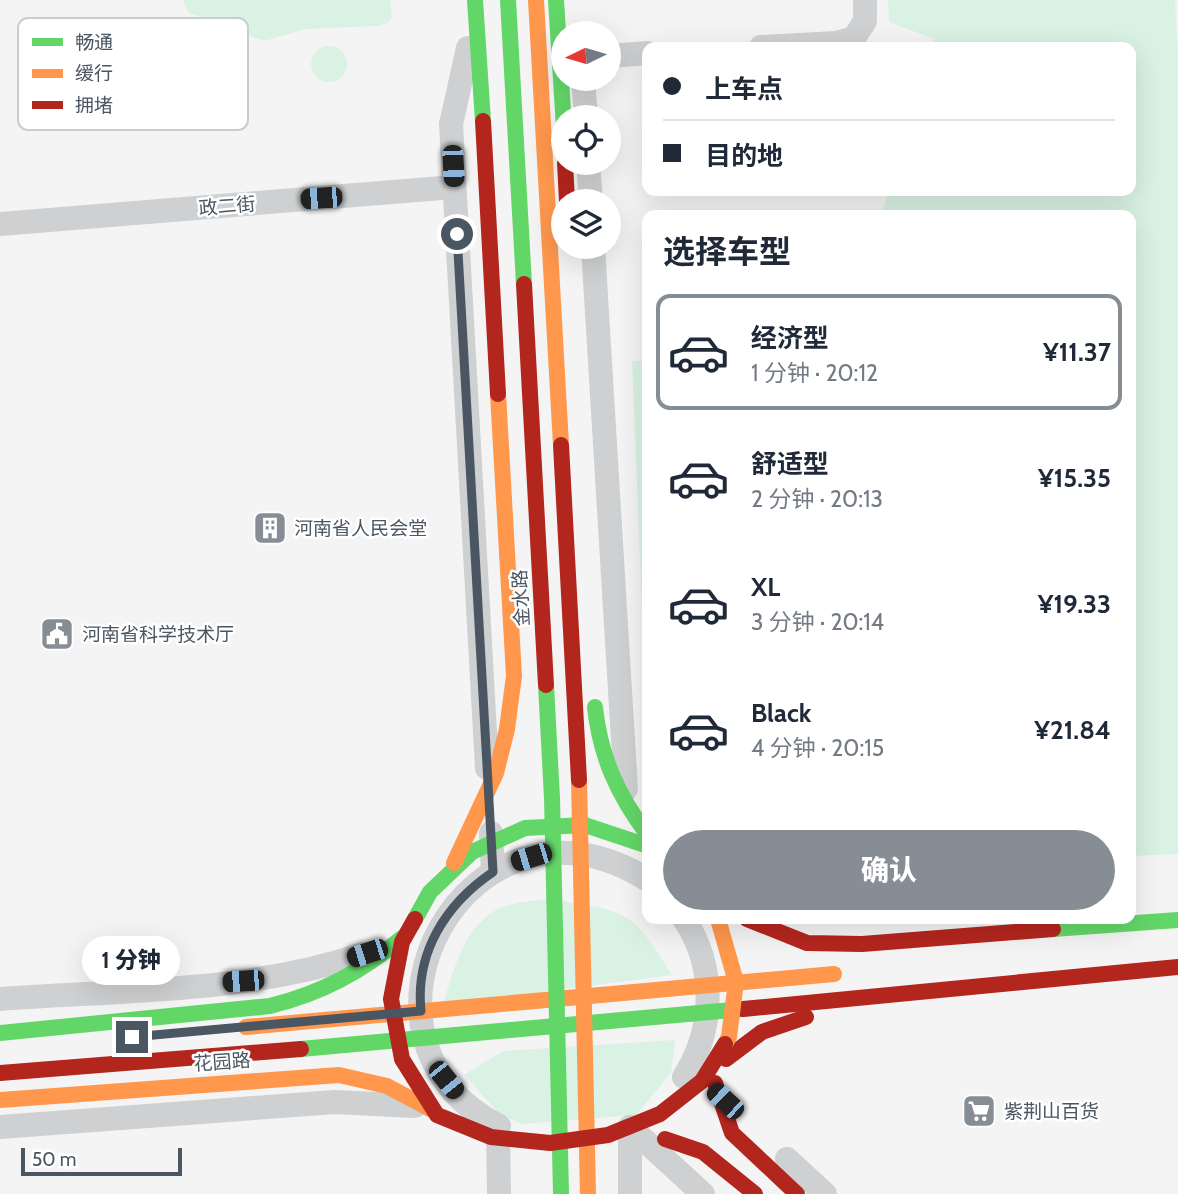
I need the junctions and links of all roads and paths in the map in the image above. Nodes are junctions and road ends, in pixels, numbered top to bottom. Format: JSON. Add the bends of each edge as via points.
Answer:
{"nodes":[{"id":1,"x":508,"y":0,"type":"edge"},
{"id":2,"x":536,"y":0,"type":"edge"},
{"id":3,"x":557,"y":0,"type":"edge"},
{"id":4,"x":865,"y":0,"type":"edge"},
{"id":5,"x":475,"y":5,"type":"edge"},
{"id":6,"x":567,"y":21,"type":"edge"},
{"id":7,"x":840,"y":42,"type":"edge"},
{"id":8,"x":642,"y":53,"type":"edge"},
{"id":9,"x":621,"y":55,"type":"edge"},
{"id":10,"x":569,"y":105,"type":"edge"},
{"id":11,"x":454,"y":187,"type":"junction"},
{"id":12,"x":0,"y":224,"type":"edge"},
{"id":13,"x":594,"y":259,"type":"edge"},
{"id":14,"x":594,"y":689,"type":"dead end"},
{"id":15,"x":642,"y":828,"type":"edge"},
{"id":16,"x":642,"y":844,"type":"edge"},
{"id":17,"x":453,"y":866,"type":"junction"},
{"id":18,"x":493,"y":872,"type":"junction"},
{"id":19,"x":639,"y":875,"type":"edge"},
{"id":20,"x":1178,"y":920,"type":"edge"},
{"id":21,"x":1136,"y":923,"type":"edge"},
{"id":22,"x":687,"y":924,"type":"edge"},
{"id":23,"x":720,"y":924,"type":"edge"},
{"id":24,"x":757,"y":924,"type":"edge"},
{"id":25,"x":1126,"y":924,"type":"edge"},
{"id":26,"x":437,"y":930,"type":"junction"},
{"id":27,"x":402,"y":938,"type":"junction"},
{"id":28,"x":1178,"y":967,"type":"edge"},
{"id":29,"x":857,"y":972,"type":"dead end"},
{"id":30,"x":708,"y":985,"type":"junction"},
{"id":31,"x":0,"y":999,"type":"edge"},
{"id":32,"x":960,"y":1005,"type":"dead end"},
{"id":33,"x":421,"y":1011,"type":"junction"},
{"id":34,"x":707,"y":1013,"type":"junction"},
{"id":35,"x":234,"y":1028,"type":"dead end"},
{"id":36,"x":0,"y":1033,"type":"edge"},
{"id":37,"x":427,"y":1039,"type":"junction"},
{"id":38,"x":41,"y":1046,"type":"dead end"},
{"id":39,"x":0,"y":1049,"type":"edge"},
{"id":40,"x":726,"y":1059,"type":"junction"},
{"id":41,"x":690,"y":1068,"type":"junction"},
{"id":42,"x":0,"y":1073,"type":"edge"},
{"id":43,"x":715,"y":1083,"type":"junction"},
{"id":44,"x":0,"y":1100,"type":"edge"},
{"id":45,"x":701,"y":1104,"type":"dead end"},
{"id":46,"x":472,"y":1109,"type":"junction"},
{"id":47,"x":437,"y":1115,"type":"junction"},
{"id":48,"x":684,"y":1123,"type":"dead end"},
{"id":49,"x":498,"y":1126,"type":"junction"},
{"id":50,"x":630,"y":1127,"type":"junction"},
{"id":51,"x":0,"y":1128,"type":"edge"},
{"id":52,"x":665,"y":1139,"type":"junction"},
{"id":53,"x":643,"y":1153,"type":"junction"},
{"id":54,"x":485,"y":1157,"type":"dead end"},
{"id":55,"x":519,"y":1166,"type":"dead end"},
{"id":56,"x":544,"y":1170,"type":"dead end"},
{"id":57,"x":499,"y":1194,"type":"edge"},
{"id":58,"x":514,"y":1194,"type":"edge"},
{"id":59,"x":561,"y":1194,"type":"edge"},
{"id":60,"x":588,"y":1194,"type":"edge"},
{"id":61,"x":615,"y":1194,"type":"edge"},
{"id":62,"x":630,"y":1194,"type":"edge"},
{"id":63,"x":703,"y":1194,"type":"edge"},
{"id":64,"x":755,"y":1194,"type":"edge"},
{"id":65,"x":797,"y":1194,"type":"edge"},
{"id":66,"x":825,"y":1194,"type":"edge"}],
"edges":[{"from":1,"to":59,"type":"main road","name":"金水路","bridge":true,"via":[[552,798]]},
{"from":2,"to":60,"type":"main road","bridge":true,"via":[[580,797]]},
{"from":3,"to":6,"type":"street"},
{"from":3,"to":10,"type":"main road"},
{"from":4,"to":7,"type":"street","via":[[865,21],[854,38]]},
{"from":5,"to":11,"type":"street","via":[[451,124]]},
{"from":5,"to":17,"type":"main road","bridge":true,"via":[[514,676],[502,762],[484,809]]},
{"from":8,"to":9,"type":"street"},
{"from":11,"to":12,"type":"street","name":"政二街"},
{"from":11,"to":18,"type":"street"},
{"from":13,"to":19,"type":"street"},
{"from":14,"to":15,"type":"main road","bridge":true,"via":[[604,757],[630,813]]},
{"from":16,"to":17,"type":"main road","bridge":true,"via":[[598,828],[549,825],[501,836]]},
{"from":17,"to":27,"type":"main road","bridge":true,"via":[[424,897]]},
{"from":18,"to":19,"type":"street","via":[[531,857],[572,853],[593,856]]},
{"from":18,"to":26,"type":"street","via":[[460,898]]},
{"from":20,"to":21,"type":"main road"},
{"from":22,"to":30,"type":"street","via":[[699,946]]},
{"from":23,"to":40,"type":"main road","bridge":true,"via":[[737,984]]},
{"from":24,"to":25,"type":"main road","via":[[807,943],[862,944]]},
{"from":26,"to":31,"type":"street","via":[[331,965],[243,981]]},
{"from":26,"to":33,"type":"street","via":[[424,967]]},
{"from":27,"to":36,"type":"main road","bridge":true,"via":[[373,964],[329,990],[304,998],[187,1016]]},
{"from":27,"to":47,"type":"main road","bridge":true,"via":[[392,984],[395,1031],[410,1076]]},
{"from":28,"to":34,"type":"main road"},
{"from":29,"to":30,"type":"main road"},
{"from":30,"to":33,"type":"main road"},
{"from":30,"to":34,"type":"street"},
{"from":32,"to":40,"type":"main road","via":[[787,1021],[762,1032]]},
{"from":33,"to":35,"type":"main road"},
{"from":33,"to":37,"type":"street"},
{"from":34,"to":37,"type":"main road"},
{"from":34,"to":41,"type":"street"},
{"from":37,"to":42,"type":"main road"},
{"from":37,"to":46,"type":"street","via":[[446,1080]]},
{"from":38,"to":39,"type":"main road"},
{"from":40,"to":43,"type":"main road"},
{"from":41,"to":50,"type":"street","via":[[664,1102]]},
{"from":41,"to":66,"type":"street"},
{"from":43,"to":45,"type":"main road"},
{"from":43,"to":65,"type":"main road","bridge":true,"via":[[732,1133]]},
{"from":44,"to":47,"type":"main road","name":"花园路","bridge":true,"via":[[339,1075],[404,1090]]},
{"from":46,"to":49,"type":"street"},
{"from":46,"to":51,"type":"street","via":[[335,1102]]},
{"from":47,"to":55,"type":"main road","via":[[472,1145]]},
{"from":48,"to":52,"type":"main road"},
{"from":49,"to":50,"type":"street","via":[[527,1138],[569,1142]]},
{"from":49,"to":57,"type":"street"},
{"from":50,"to":62,"type":"street"},
{"from":50,"to":63,"type":"street"},
{"from":52,"to":53,"type":"main road"},
{"from":52,"to":64,"type":"main road","via":[[701,1149]]},
{"from":53,"to":56,"type":"main road","bridge":true,"via":[[595,1169]]},
{"from":53,"to":61,"type":"main road"},
{"from":54,"to":58,"type":"main road"}]}
